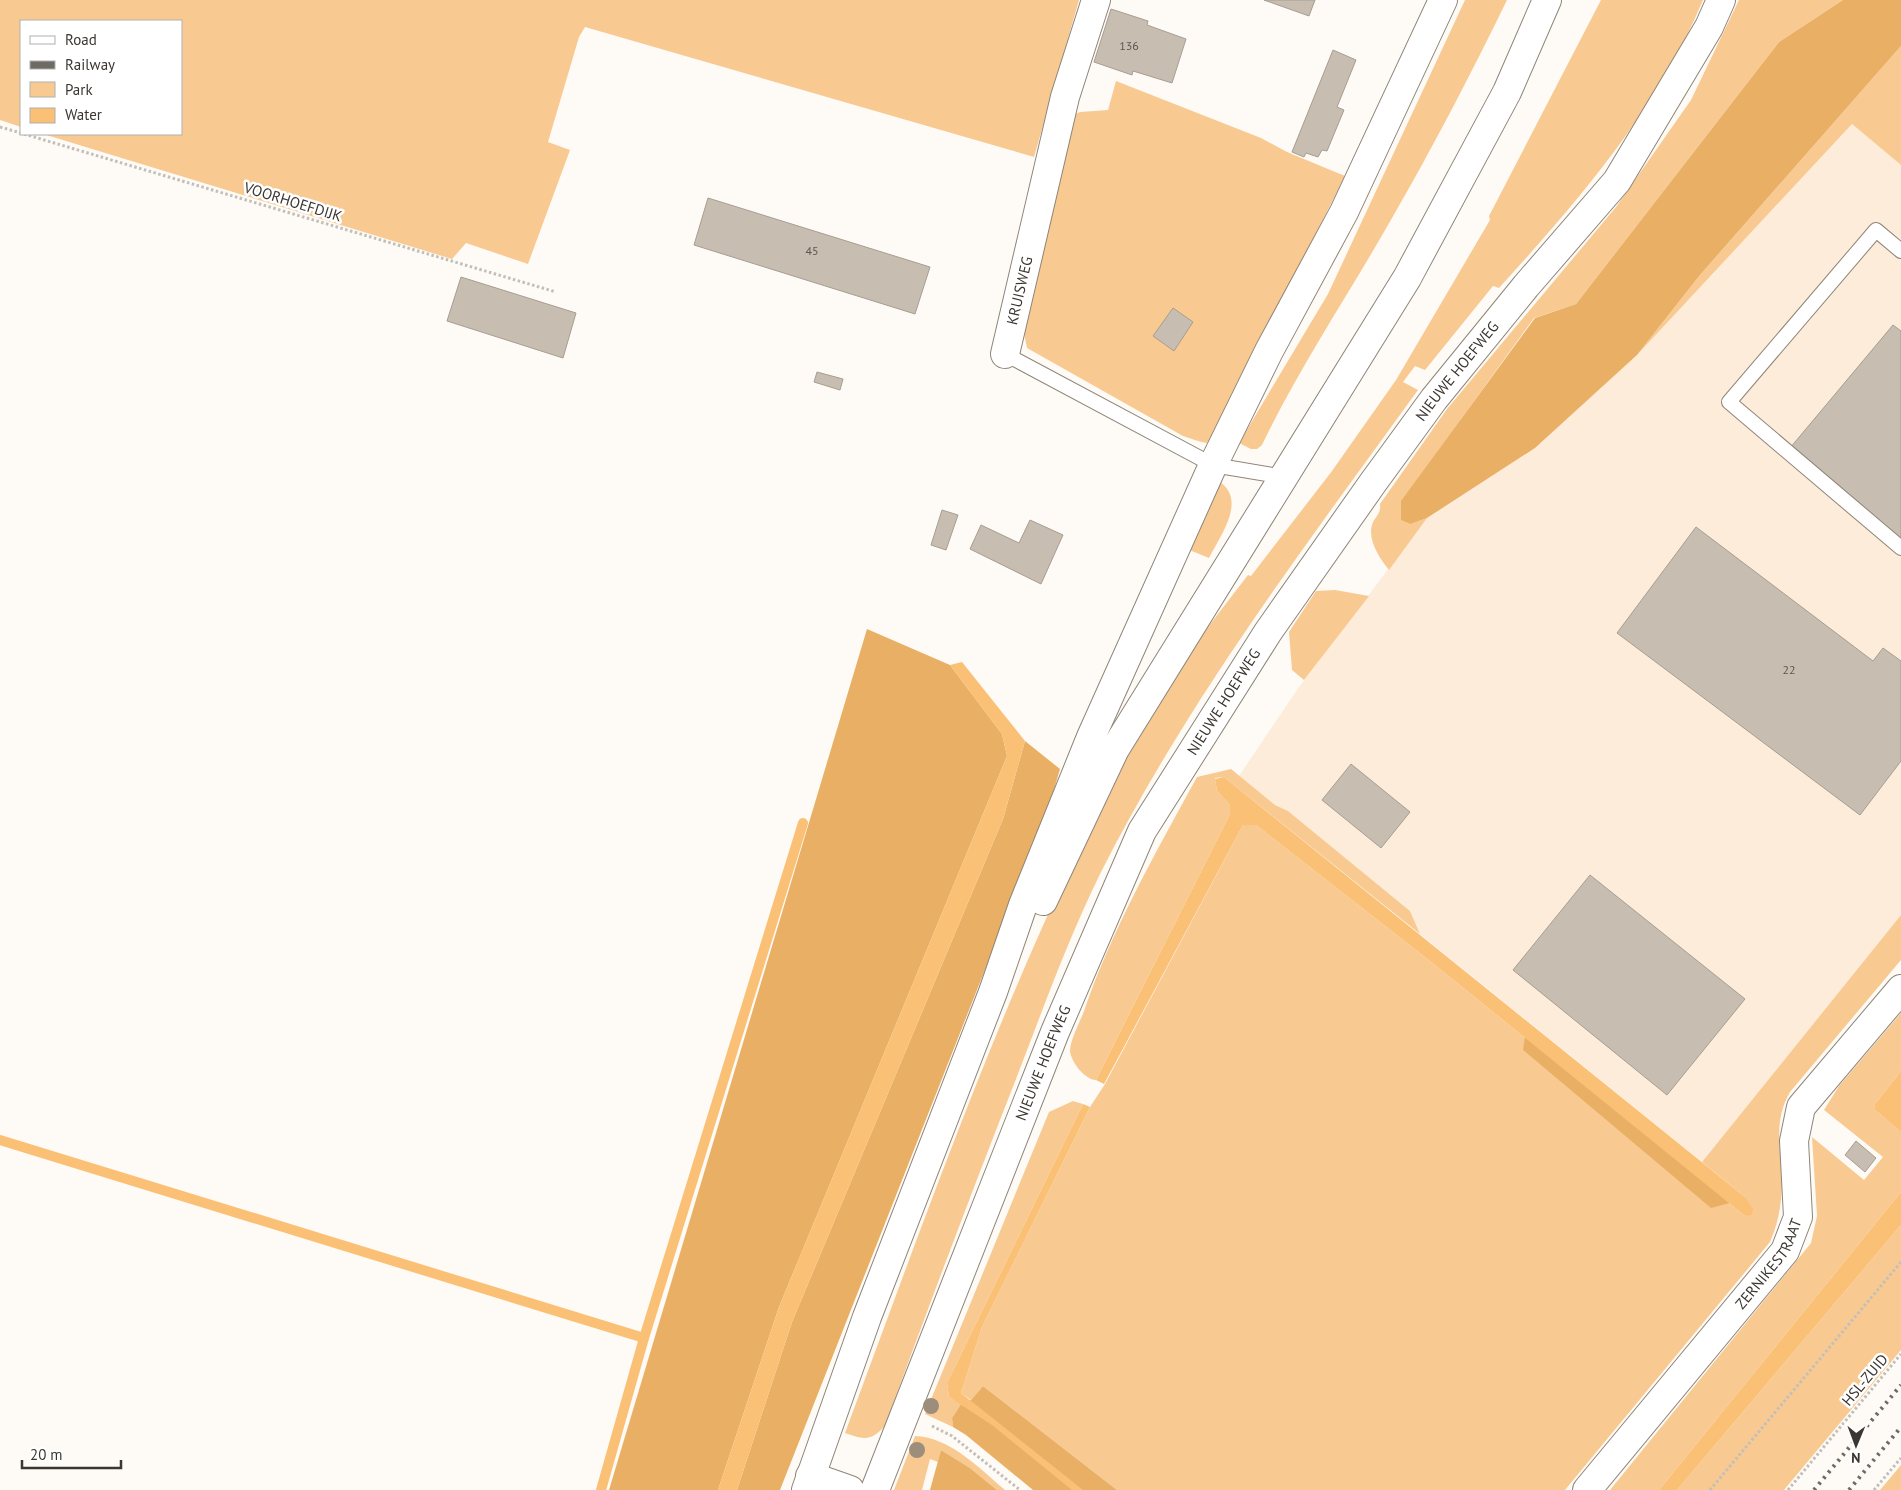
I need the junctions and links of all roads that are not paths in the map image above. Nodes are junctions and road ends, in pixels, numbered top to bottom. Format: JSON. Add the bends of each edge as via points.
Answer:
{"nodes":[{"id":1,"x":1096,"y":0,"type":"edge"},
{"id":2,"x":1443,"y":0,"type":"edge"},
{"id":3,"x":1547,"y":0,"type":"edge"},
{"id":4,"x":1721,"y":0,"type":"edge"},
{"id":5,"x":1901,"y":251,"type":"edge"},
{"id":6,"x":1005,"y":354,"type":"joint"},
{"id":7,"x":1213,"y":465,"type":"junction"},
{"id":8,"x":1284,"y":477,"type":"junction"},
{"id":9,"x":1901,"y":548,"type":"edge"},
{"id":10,"x":1901,"y":989,"type":"edge"},
{"id":11,"x":993,"y":992,"type":"junction"},
{"id":12,"x":808,"y":1483,"type":"edge"},
{"id":13,"x":850,"y":1490,"type":"edge"},
{"id":14,"x":876,"y":1490,"type":"edge"},
{"id":15,"x":1587,"y":1490,"type":"edge"}],
"edges":[{"from":1,"to":6,"type":"street","name":"KRUISWEG","via":[[1065,97]]},
{"from":2,"to":7,"type":"street","via":[[1344,212],[1269,350]]},
{"from":3,"to":8,"type":"street","via":[[1507,92],[1412,269]]},
{"from":4,"to":14,"type":"street","name":"NIEUWE HOEFWEG","via":[[1700,43],[1617,180],[1434,400],[1372,484],[1268,632],[1142,831],[1055,1032]]},
{"from":5,"to":9,"type":"lane","via":[[1876,230],[1729,402]]},
{"from":6,"to":7,"type":"lane","name":"KRUISWEG"},
{"from":7,"to":8,"type":"lane","name":"KRUISWEG"},
{"from":7,"to":11,"type":"street","via":[[1091,738],[1023,905]]},
{"from":8,"to":11,"type":"street","via":[[1115,749],[1038,910]]},
{"from":10,"to":15,"type":"street","name":"ZERNIKESTRAAT","via":[[1801,1108],[1794,1141],[1798,1217],[1785,1251]]},
{"from":11,"to":12,"type":"street","via":[[922,1172]]},
{"from":12,"to":13,"type":"street"}]}
